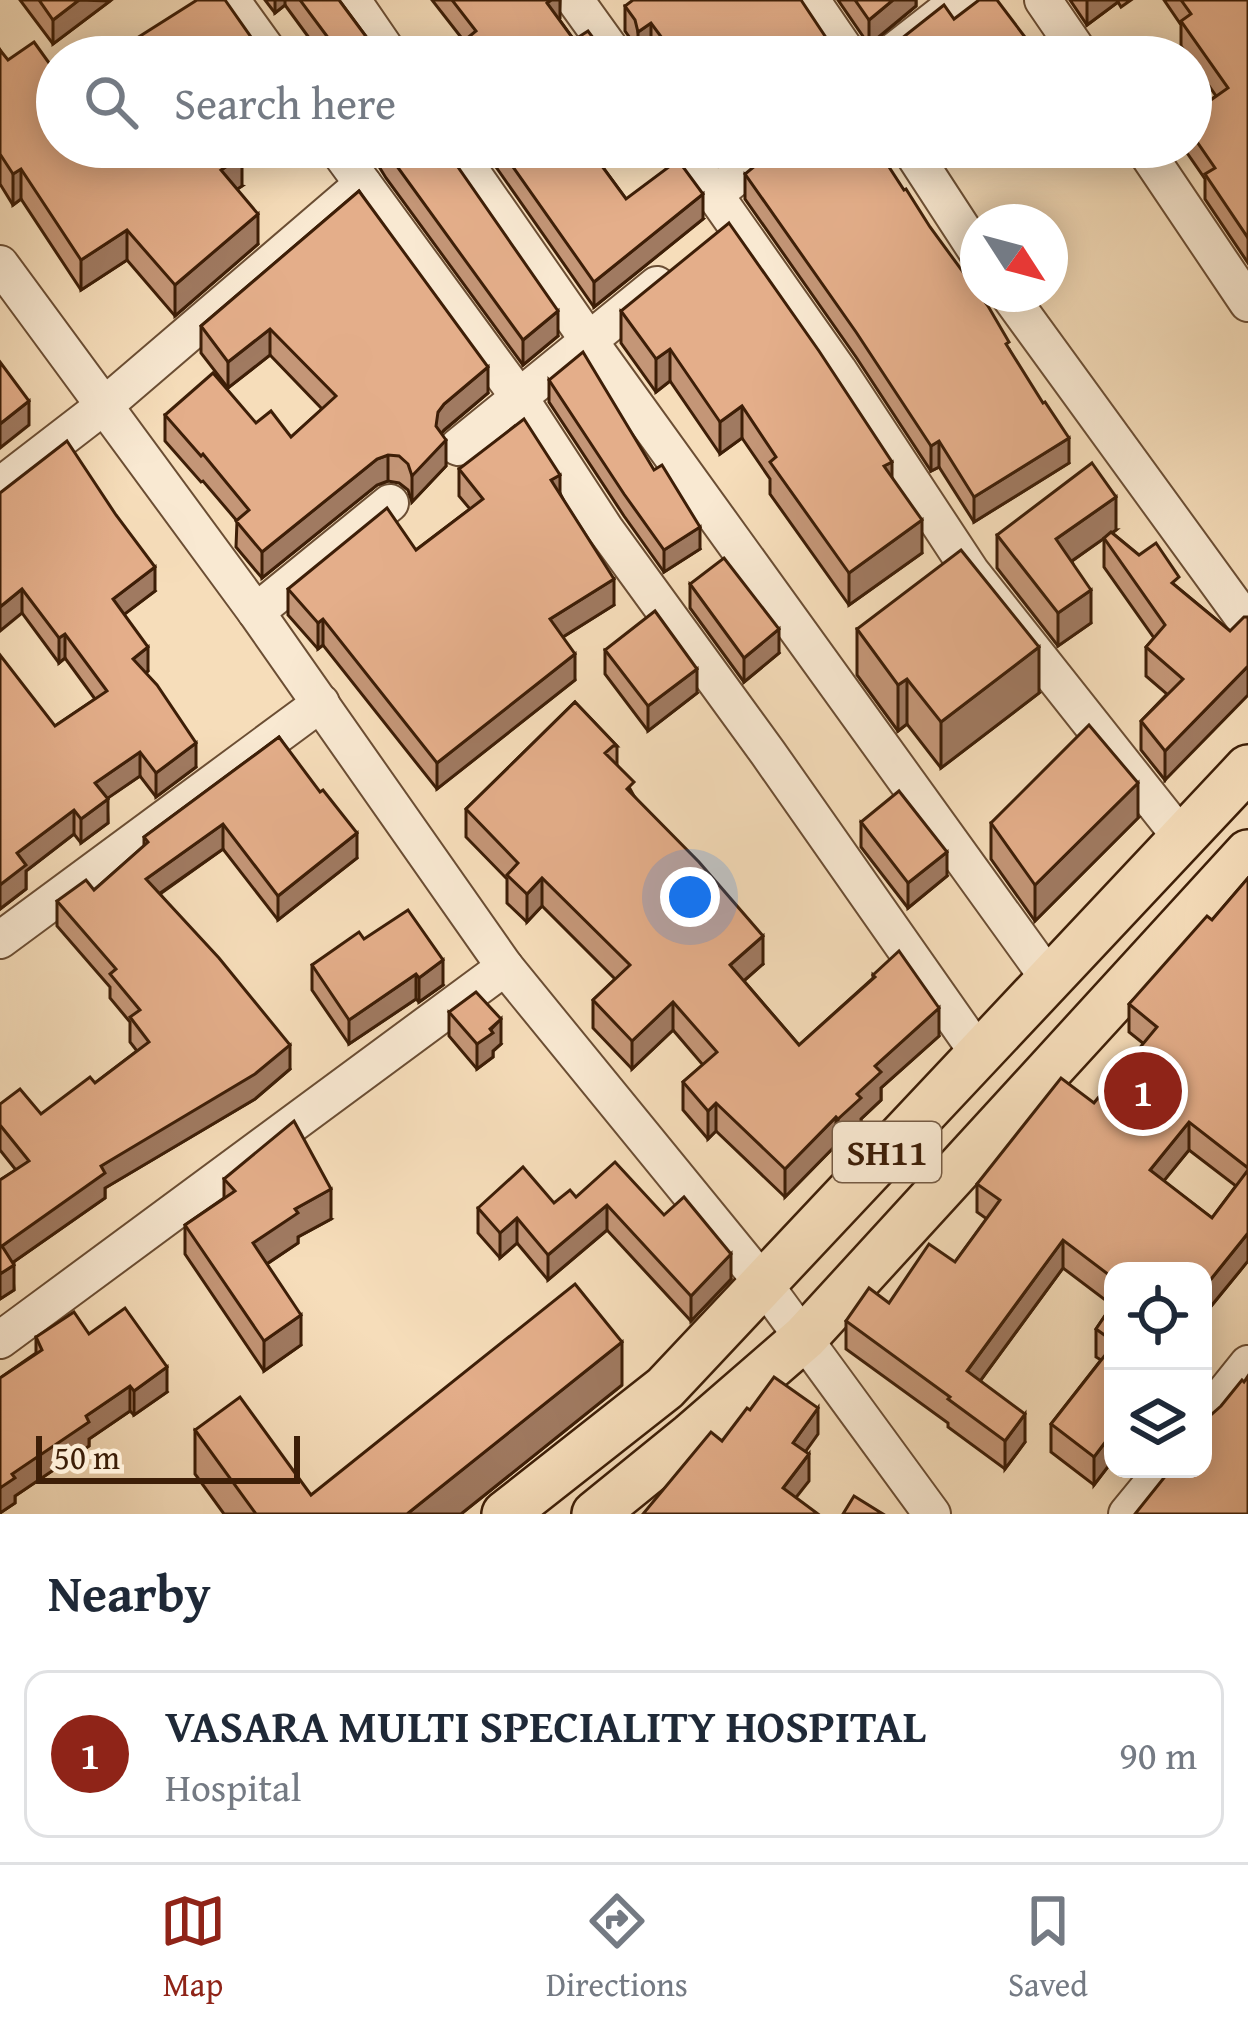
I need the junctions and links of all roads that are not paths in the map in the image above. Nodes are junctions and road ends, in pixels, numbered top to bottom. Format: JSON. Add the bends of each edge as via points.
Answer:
{"nodes":[{"id":1,"x":231,"y":0,"type":"edge"},
{"id":2,"x":352,"y":0,"type":"edge"},
{"id":3,"x":575,"y":0,"type":"edge"},
{"id":4,"x":811,"y":0,"type":"edge"},
{"id":5,"x":960,"y":0,"type":"edge"},
{"id":6,"x":1043,"y":0,"type":"edge"},
{"id":7,"x":257,"y":36,"type":"edge"},
{"id":8,"x":377,"y":36,"type":"edge"},
{"id":9,"x":601,"y":36,"type":"edge"},
{"id":10,"x":836,"y":36,"type":"edge"},
{"id":11,"x":914,"y":36,"type":"edge"},
{"id":12,"x":1068,"y":36,"type":"edge"},
{"id":13,"x":351,"y":168,"type":"edge"},
{"id":14,"x":469,"y":168,"type":"edge"},
{"id":15,"x":693,"y":168,"type":"edge"},
{"id":16,"x":758,"y":168,"type":"edge"},
{"id":17,"x":923,"y":168,"type":"edge"},
{"id":18,"x":1157,"y":168,"type":"edge"},
{"id":19,"x":363,"y":184,"type":"junction"},
{"id":20,"x":721,"y":218,"type":"junction"},
{"id":21,"x":960,"y":225,"type":"edge"},
{"id":22,"x":0,"y":264,"type":"edge"},
{"id":23,"x":679,"y":267,"type":"edge"},
{"id":24,"x":1248,"y":303,"type":"edge"},
{"id":25,"x":1021,"y":312,"type":"edge"},
{"id":26,"x":589,"y":341,"type":"junction"},
{"id":27,"x":519,"y":397,"type":"junction"},
{"id":28,"x":105,"y":405,"type":"junction"},
{"id":29,"x":458,"y":447,"type":"dead end"},
{"id":30,"x":0,"y":486,"type":"edge"},
{"id":31,"x":390,"y":502,"type":"dead end"},
{"id":32,"x":256,"y":612,"type":"junction"},
{"id":33,"x":1248,"y":624,"type":"edge"},
{"id":34,"x":321,"y":703,"type":"junction"},
{"id":35,"x":1248,"y":768,"type":"edge"},
{"id":36,"x":1181,"y":837,"type":"junction"},
{"id":37,"x":1248,"y":854,"type":"edge"},
{"id":38,"x":0,"y":940,"type":"edge"},
{"id":39,"x":505,"y":968,"type":"junction"},
{"id":40,"x":1050,"y":980,"type":"junction"},
{"id":41,"x":979,"y":1054,"type":"junction"},
{"id":42,"x":763,"y":1282,"type":"junction"},
{"id":43,"x":805,"y":1337,"type":"junction"},
{"id":44,"x":0,"y":1340,"type":"edge"},
{"id":45,"x":1248,"y":1364,"type":"edge"},
{"id":46,"x":1212,"y":1409,"type":"edge"},
{"id":47,"x":1157,"y":1478,"type":"edge"},
{"id":48,"x":505,"y":1514,"type":"edge"},
{"id":49,"x":595,"y":1514,"type":"edge"},
{"id":50,"x":932,"y":1514,"type":"edge"},
{"id":51,"x":1127,"y":1514,"type":"edge"}],
"edges":[{"from":1,"to":7,"type":"street"},
{"from":2,"to":8,"type":"street"},
{"from":3,"to":9,"type":"street"},
{"from":4,"to":10,"type":"street"},
{"from":5,"to":11,"type":"street"},
{"from":6,"to":12,"type":"street"},
{"from":13,"to":19,"type":"street"},
{"from":14,"to":26,"type":"street"},
{"from":15,"to":20,"type":"street"},
{"from":16,"to":20,"type":"street"},
{"from":17,"to":21,"type":"street"},
{"from":18,"to":24,"type":"street"},
{"from":19,"to":27,"type":"street"},
{"from":19,"to":28,"type":"street"},
{"from":20,"to":36,"type":"street","via":[[838,370],[971,572]]},
{"from":22,"to":28,"type":"street"},
{"from":23,"to":26,"type":"street"},
{"from":25,"to":33,"type":"street"},
{"from":26,"to":27,"type":"street"},
{"from":26,"to":40,"type":"street"},
{"from":27,"to":29,"type":"street"},
{"from":27,"to":41,"type":"street"},
{"from":28,"to":30,"type":"street"},
{"from":28,"to":32,"type":"street"},
{"from":31,"to":32,"type":"street"},
{"from":32,"to":34,"type":"street"},
{"from":34,"to":38,"type":"street"},
{"from":34,"to":39,"type":"street"},
{"from":35,"to":36,"type":"main road","number":"SH11"},
{"from":36,"to":40,"type":"main road","number":"SH11"},
{"from":37,"to":43,"type":"main road","number":"SH11"},
{"from":39,"to":42,"type":"street"},
{"from":39,"to":44,"type":"street"},
{"from":40,"to":41,"type":"main road","number":"SH11"},
{"from":41,"to":42,"type":"main road","number":"SH11"},
{"from":42,"to":43,"type":"street"},
{"from":42,"to":48,"type":"main road","number":"SH11","via":[[665,1388]]},
{"from":43,"to":49,"type":"main road","number":"SH11"},
{"from":43,"to":50,"type":"street"},
{"from":45,"to":46,"type":"street"},
{"from":47,"to":51,"type":"street"}]}
